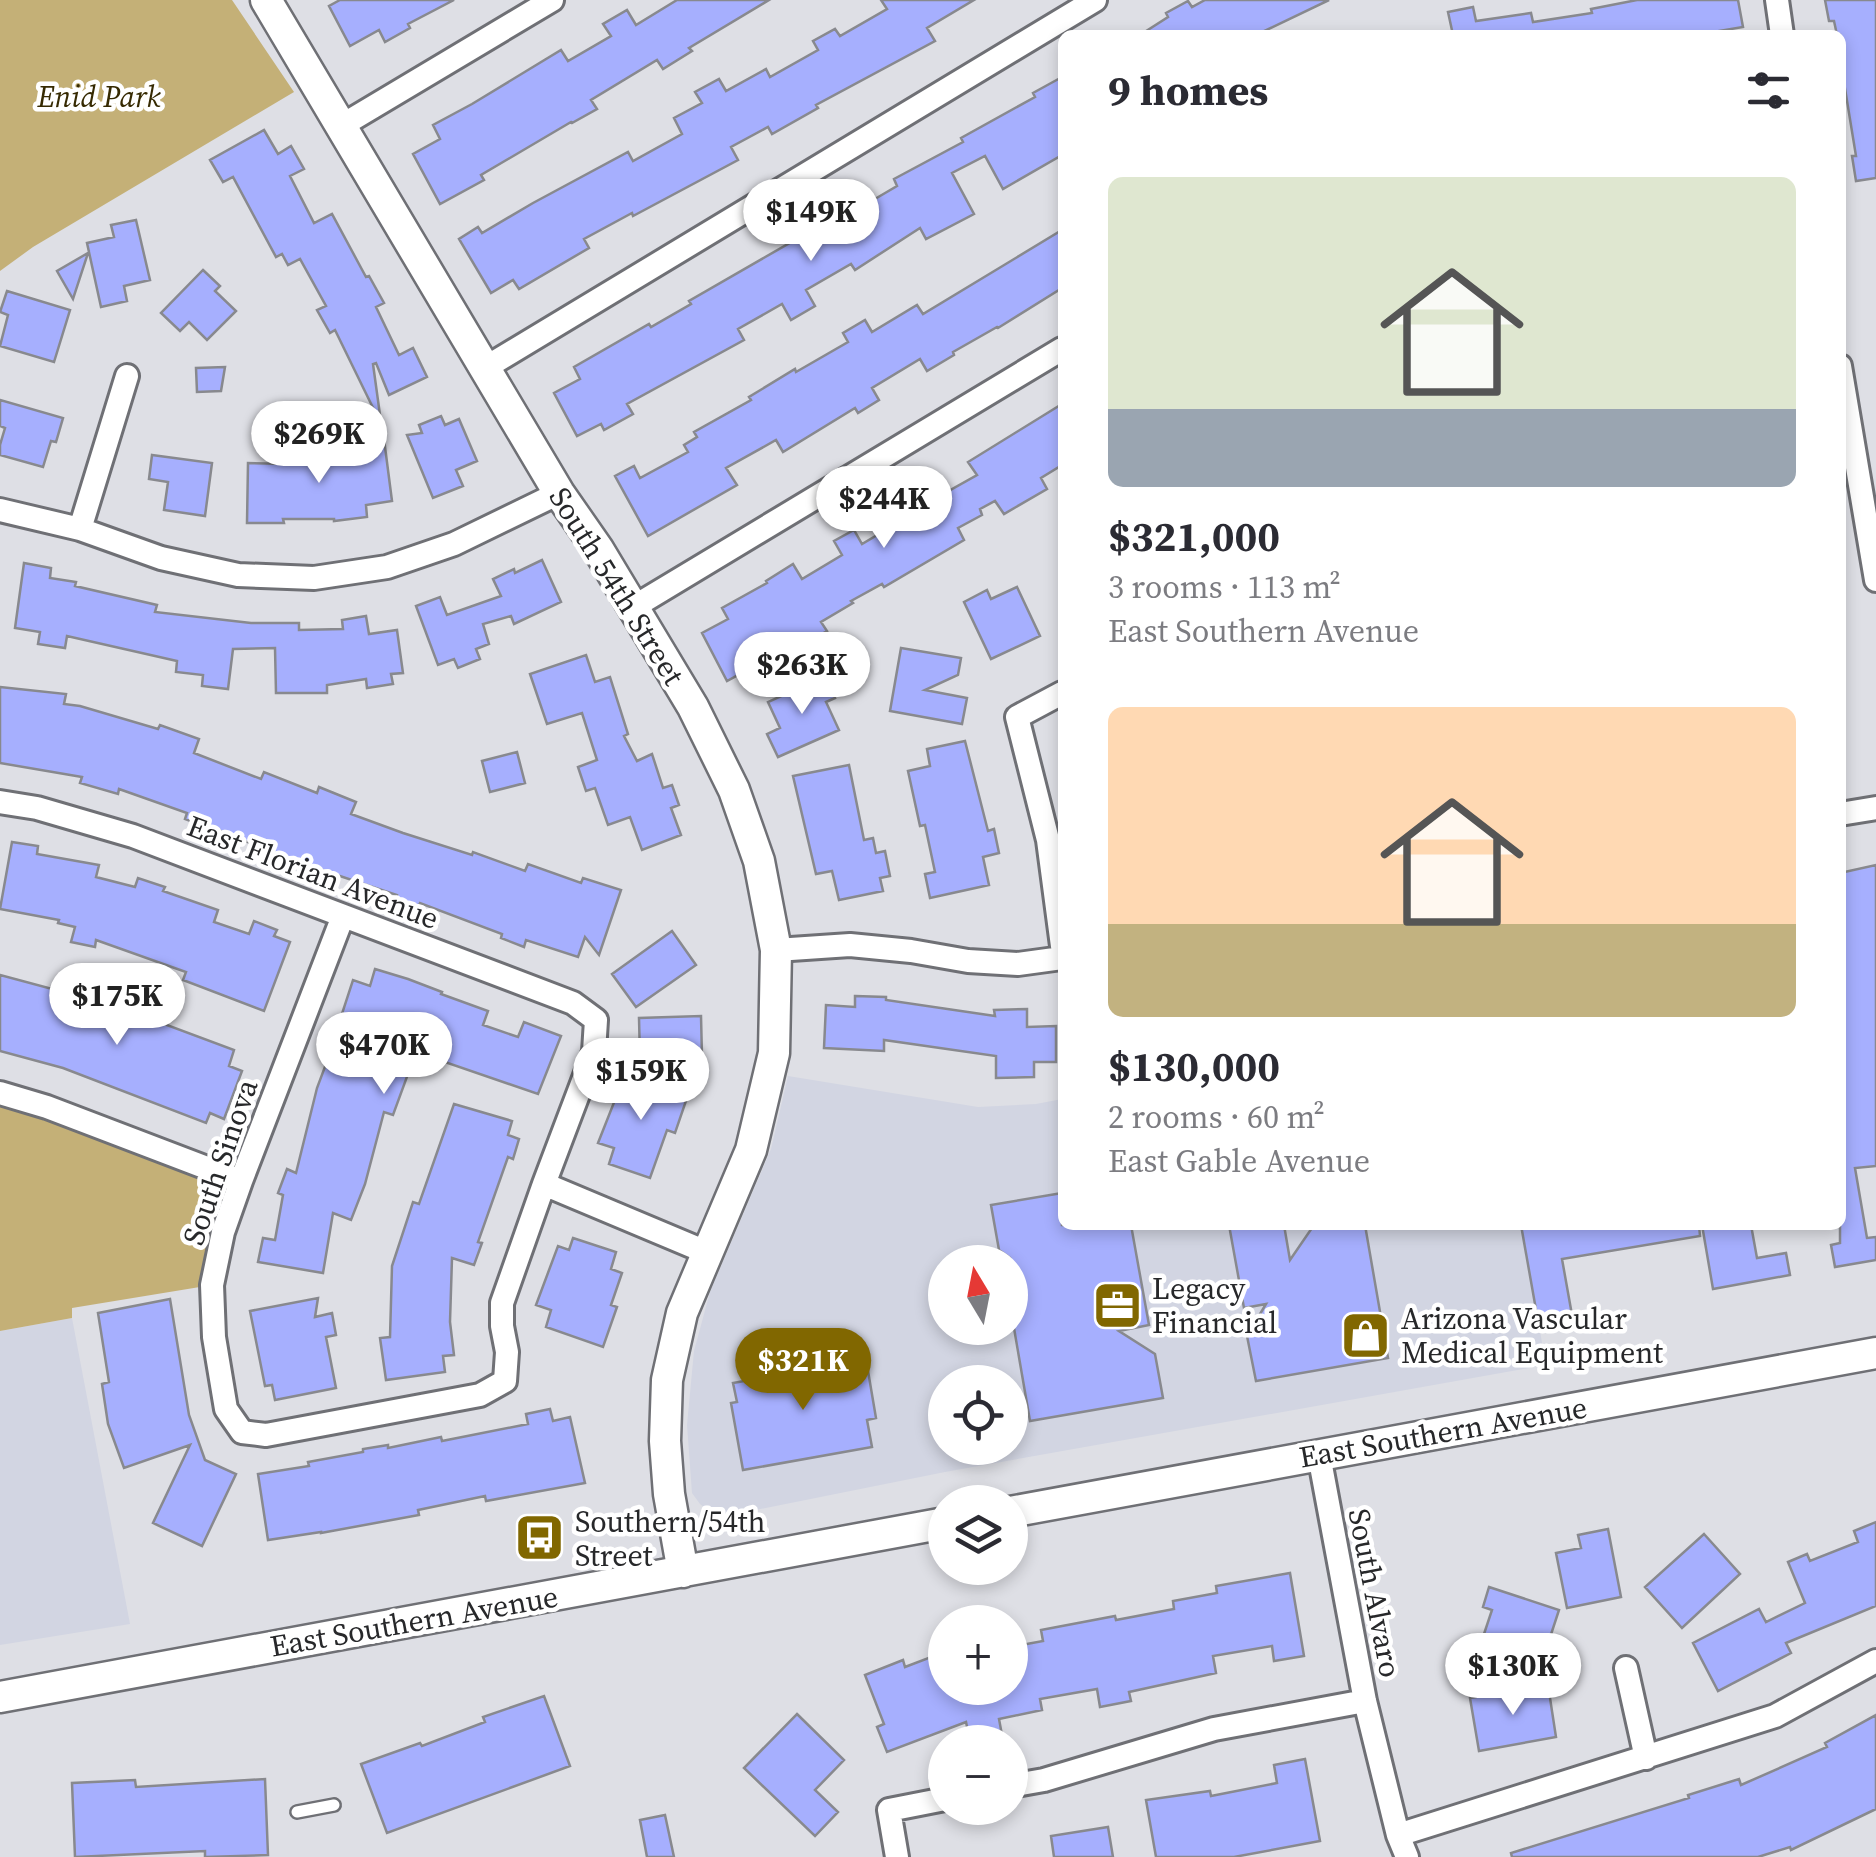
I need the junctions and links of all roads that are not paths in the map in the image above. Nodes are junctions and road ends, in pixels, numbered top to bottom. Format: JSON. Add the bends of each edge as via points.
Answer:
{"nodes":[{"id":1,"x":266,"y":0,"type":"edge"},
{"id":2,"x":552,"y":0,"type":"edge"},
{"id":3,"x":1095,"y":0,"type":"edge"},
{"id":4,"x":1777,"y":0,"type":"edge"},
{"id":5,"x":1781,"y":30,"type":"edge"},
{"id":6,"x":342,"y":126,"type":"junction"},
{"id":7,"x":1058,"y":351,"type":"edge"},
{"id":8,"x":485,"y":368,"type":"junction"},
{"id":9,"x":127,"y":376,"type":"dead end"},
{"id":10,"x":1846,"y":402,"type":"edge"},
{"id":11,"x":560,"y":494,"type":"junction"},
{"id":12,"x":0,"y":510,"type":"edge"},
{"id":13,"x":80,"y":529,"type":"junction"},
{"id":14,"x":1876,"y":580,"type":"edge"},
{"id":15,"x":632,"y":608,"type":"junction"},
{"id":16,"x":1058,"y":696,"type":"edge"},
{"id":17,"x":0,"y":802,"type":"edge"},
{"id":18,"x":1876,"y":808,"type":"edge"},
{"id":19,"x":1846,"y":813,"type":"edge"},
{"id":20,"x":343,"y":916,"type":"junction"},
{"id":21,"x":1058,"y":916,"type":"edge"},
{"id":22,"x":776,"y":950,"type":"junction"},
{"id":23,"x":1058,"y":959,"type":"edge"},
{"id":24,"x":0,"y":1093,"type":"edge"},
{"id":25,"x":241,"y":1181,"type":"junction"},
{"id":26,"x":544,"y":1184,"type":"junction"},
{"id":27,"x":706,"y":1252,"type":"junction"},
{"id":28,"x":1876,"y":1353,"type":"edge"},
{"id":29,"x":1319,"y":1455,"type":"junction"},
{"id":30,"x":1028,"y":1509,"type":"edge"},
{"id":31,"x":928,"y":1526,"type":"edge"},
{"id":32,"x":683,"y":1572,"type":"junction"},
{"id":33,"x":1876,"y":1661,"type":"edge"},
{"id":34,"x":1626,"y":1668,"type":"dead end"},
{"id":35,"x":0,"y":1697,"type":"edge"},
{"id":36,"x":1365,"y":1701,"type":"junction"},
{"id":37,"x":1646,"y":1758,"type":"junction"},
{"id":38,"x":1028,"y":1783,"type":"edge"},
{"id":39,"x":928,"y":1802,"type":"edge"},
{"id":40,"x":334,"y":1806,"type":"dead end"},
{"id":41,"x":297,"y":1812,"type":"dead end"},
{"id":42,"x":1398,"y":1834,"type":"junction"},
{"id":43,"x":896,"y":1857,"type":"edge"},
{"id":44,"x":1407,"y":1857,"type":"edge"}],
"edges":[{"from":1,"to":6,"type":"main road","name":"South 54th Street"},
{"from":2,"to":6,"type":"street"},
{"from":3,"to":8,"type":"street"},
{"from":4,"to":5,"type":"street"},
{"from":6,"to":8,"type":"main road","name":"South 54th Street"},
{"from":7,"to":15,"type":"street"},
{"from":8,"to":11,"type":"main road","name":"South 54th Street"},
{"from":9,"to":13,"type":"street"},
{"from":10,"to":14,"type":"street"},
{"from":11,"to":13,"type":"street","via":[[387,568],[314,578],[238,575],[161,558]]},
{"from":11,"to":15,"type":"main road","name":"South 54th Street"},
{"from":12,"to":13,"type":"street"},
{"from":15,"to":22,"type":"main road","name":"South 54th Street","via":[[734,790],[759,861]]},
{"from":16,"to":21,"type":"street","via":[[1017,717],[1048,840]]},
{"from":17,"to":20,"type":"street","name":"East Florian Avenue","via":[[133,836]]},
{"from":18,"to":19,"type":"street"},
{"from":20,"to":25,"type":"street","name":"South Sinova"},
{"from":20,"to":26,"type":"street","name":"East Florian Avenue","via":[[573,1003],[596,1020],[594,1052]]},
{"from":22,"to":23,"type":"street","via":[[850,945],[968,961]]},
{"from":22,"to":27,"type":"main road","name":"South 54th Street","via":[[774,1053],[750,1150]]},
{"from":24,"to":25,"type":"street"},
{"from":25,"to":26,"type":"street","name":"South Sinova","via":[[212,1285],[214,1337],[226,1410],[242,1432],[266,1435],[480,1395],[504,1380],[502,1303]]},
{"from":26,"to":27,"type":"street"},
{"from":27,"to":32,"type":"main road","name":"South 54th Street","via":[[682,1312],[667,1380],[669,1494]]},
{"from":28,"to":29,"type":"main road","name":"East Southern Avenue"},
{"from":29,"to":30,"type":"main road","name":"East Southern Avenue"},
{"from":29,"to":36,"type":"street","name":"South Alvaro"},
{"from":31,"to":32,"type":"main road","name":"East Southern Avenue"},
{"from":32,"to":35,"type":"main road","name":"East Southern Avenue"},
{"from":33,"to":37,"type":"street","via":[[1775,1716]]},
{"from":34,"to":37,"type":"street"},
{"from":36,"to":38,"type":"street","via":[[1214,1729]]},
{"from":36,"to":42,"type":"street","name":"South Alvaro"},
{"from":37,"to":42,"type":"street"},
{"from":39,"to":43,"type":"street","via":[[889,1810]]},
{"from":40,"to":41,"type":"lane"},
{"from":42,"to":44,"type":"street","name":"South Alvaro"}]}
